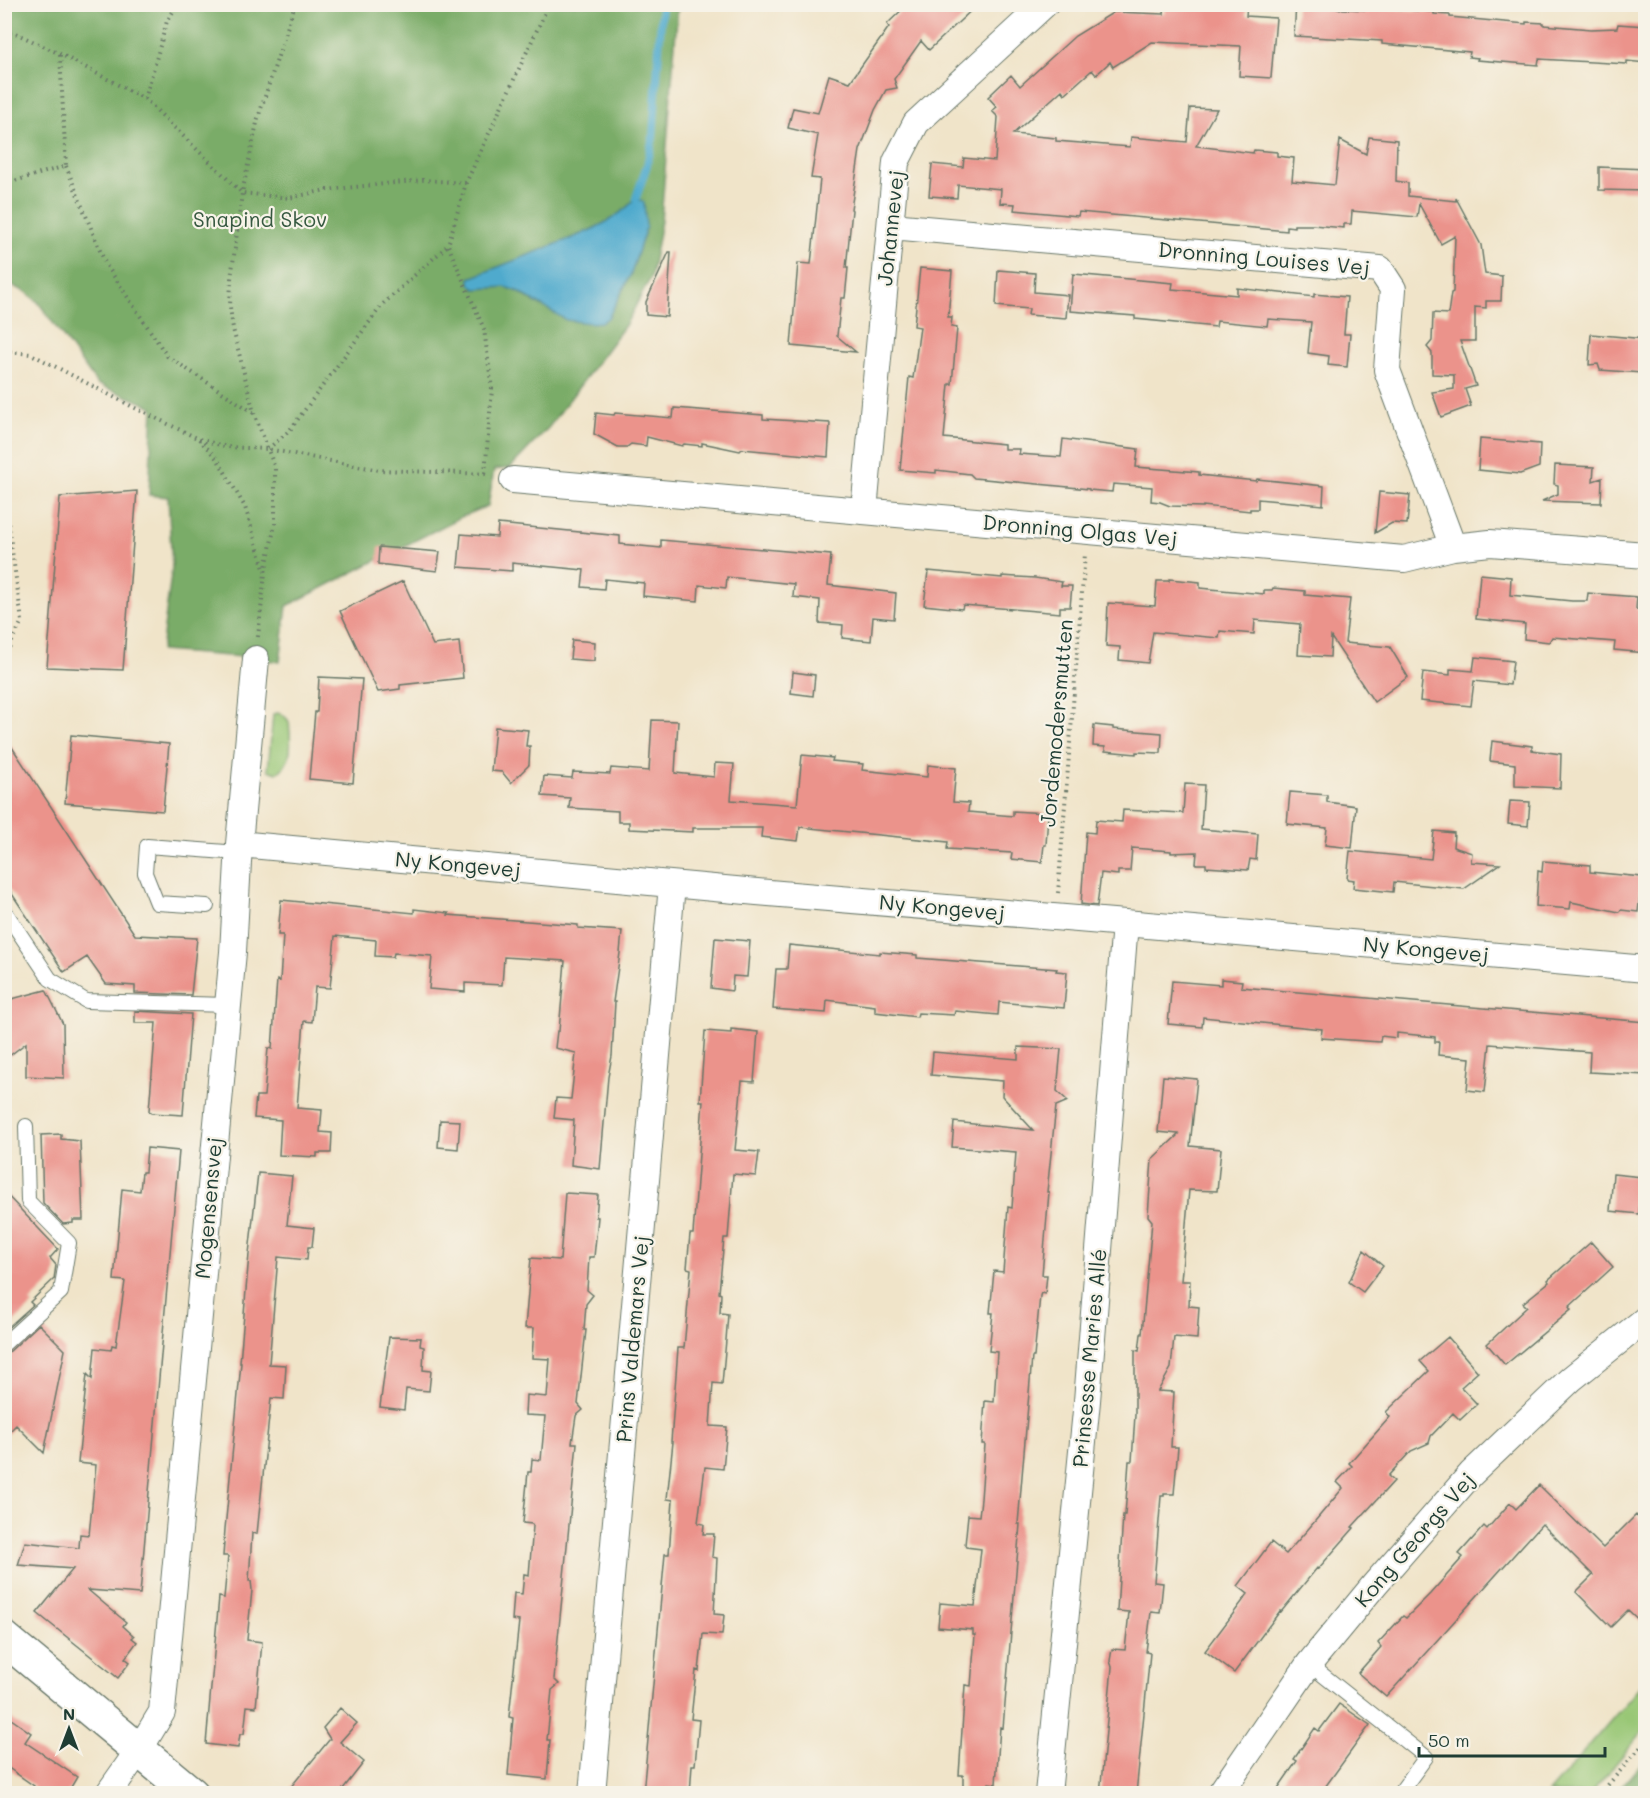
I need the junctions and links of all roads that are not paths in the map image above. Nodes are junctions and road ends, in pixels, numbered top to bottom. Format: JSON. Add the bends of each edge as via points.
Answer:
{"nodes":[{"id":1,"x":1045,"y":4,"type":"edge"},
{"id":2,"x":891,"y":226,"type":"junction"},
{"id":3,"x":513,"y":480,"type":"road end"},
{"id":4,"x":864,"y":512,"type":"junction"},
{"id":5,"x":1453,"y":547,"type":"junction"},
{"id":6,"x":1646,"y":555,"type":"edge"},
{"id":7,"x":256,"y":659,"type":"road end"},
{"id":8,"x":239,"y":848,"type":"junction"},
{"id":9,"x":672,"y":885,"type":"junction"},
{"id":10,"x":207,"y":906,"type":"dead end"},
{"id":11,"x":4,"y":910,"type":"edge"},
{"id":12,"x":1125,"y":923,"type":"junction"},
{"id":13,"x":1646,"y":969,"type":"edge"},
{"id":14,"x":227,"y":1005,"type":"junction"},
{"id":15,"x":26,"y":1126,"type":"dead end"},
{"id":16,"x":1646,"y":1319,"type":"edge"},
{"id":17,"x":4,"y":1344,"type":"edge"},
{"id":18,"x":4,"y":1638,"type":"edge"},
{"id":19,"x":1309,"y":1664,"type":"junction"},
{"id":20,"x":139,"y":1750,"type":"junction"},
{"id":21,"x":108,"y":1794,"type":"edge"},
{"id":22,"x":192,"y":1794,"type":"edge"},
{"id":23,"x":592,"y":1794,"type":"edge"},
{"id":24,"x":1048,"y":1794,"type":"edge"},
{"id":25,"x":1220,"y":1794,"type":"edge"},
{"id":26,"x":1399,"y":1794,"type":"edge"}],
"edges":[{"from":1,"to":2,"type":"street","name":"Johannevej","via":[[916,123],[896,162]]},
{"from":2,"to":4,"type":"street","name":"Johannevej"},
{"from":2,"to":5,"type":"street","name":"Dronning Louises Vej","via":[[1380,269],[1393,289],[1387,370]]},
{"from":3,"to":4,"type":"street","name":"Dronning Olgas Vej"},
{"from":4,"to":5,"type":"street","name":"Dronning Olgas Vej","via":[[1404,560]]},
{"from":5,"to":6,"type":"street","name":"Dronning Olgas Vej","via":[[1490,543]]},
{"from":7,"to":8,"type":"street","name":"Mogensensvej"},
{"from":8,"to":9,"type":"street","name":"Ny Kongevej"},
{"from":8,"to":10,"type":"lane","via":[[147,846],[145,873],[157,903]]},
{"from":8,"to":14,"type":"street","name":"Mogensensvej"},
{"from":9,"to":12,"type":"street","name":"Ny Kongevej"},
{"from":9,"to":23,"type":"street","name":"Prins Valdemars Vej"},
{"from":11,"to":14,"type":"lane","via":[[50,978],[86,1001]]},
{"from":12,"to":13,"type":"street","name":"Ny Kongevej"},
{"from":12,"to":24,"type":"street","name":"Prinsesse Maries Allé","via":[[1087,1401]]},
{"from":14,"to":20,"type":"street","name":"Mogensensvej","via":[[162,1712]]},
{"from":15,"to":17,"type":"lane","via":[[28,1202],[69,1243],[61,1292]]},
{"from":16,"to":19,"type":"street","name":"Kong Georgs Vej","via":[[1571,1379],[1471,1474]]},
{"from":18,"to":20,"type":"street"},
{"from":19,"to":25,"type":"street","name":"Kong Georgs Vej"},
{"from":19,"to":26,"type":"lane","via":[[1426,1757]]},
{"from":20,"to":21,"type":"street","name":"Mogensensvej"},
{"from":20,"to":22,"type":"street"}]}
